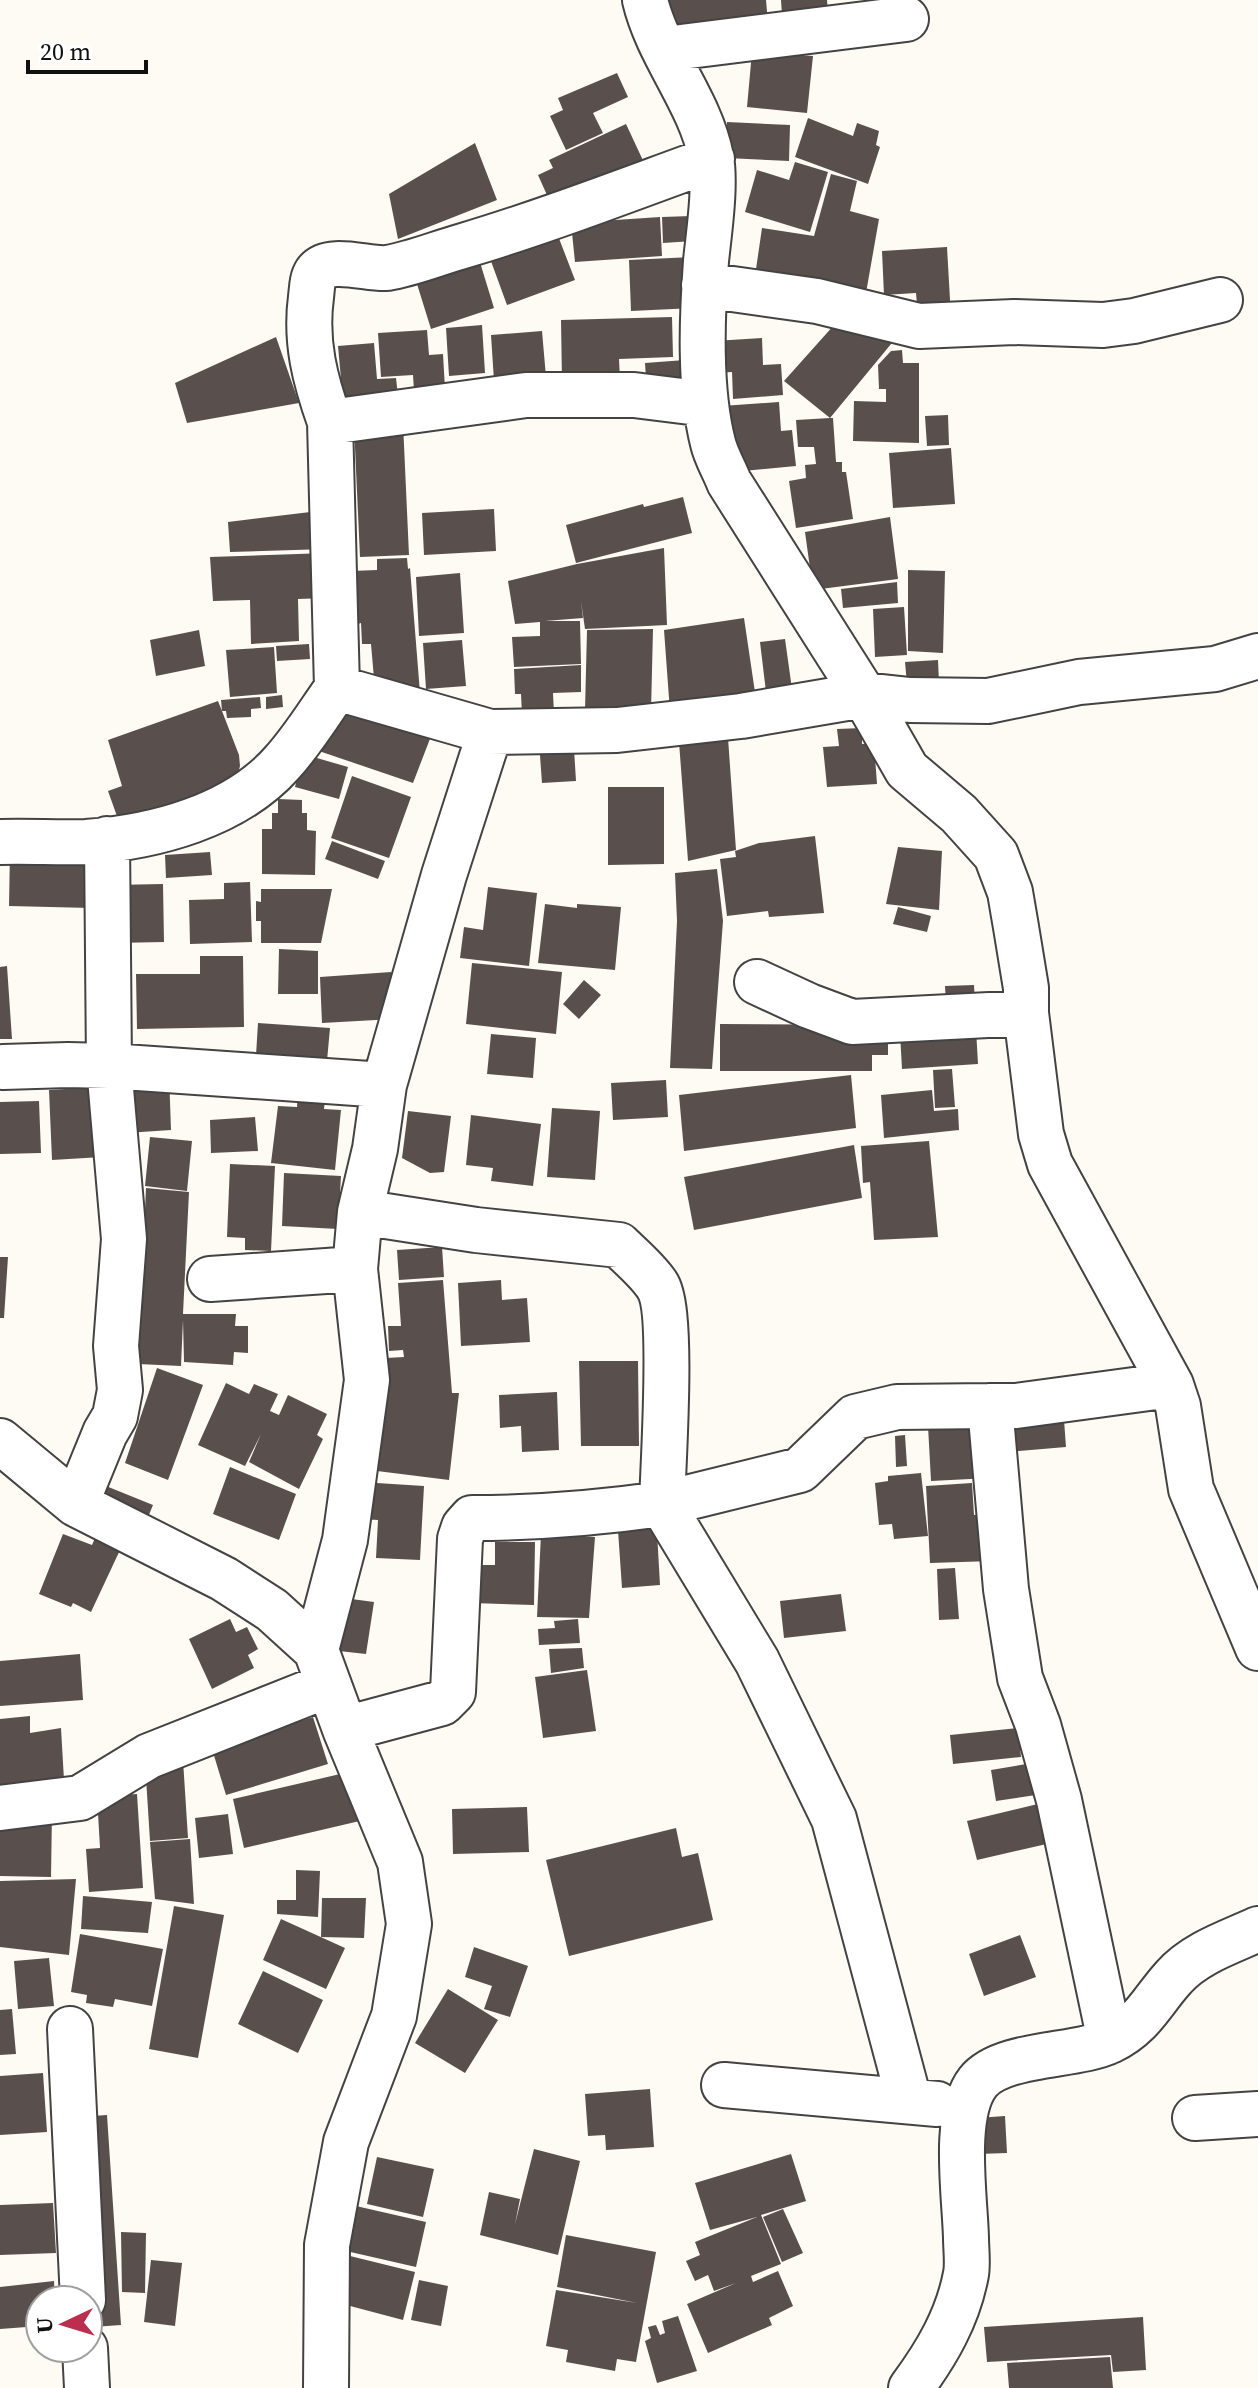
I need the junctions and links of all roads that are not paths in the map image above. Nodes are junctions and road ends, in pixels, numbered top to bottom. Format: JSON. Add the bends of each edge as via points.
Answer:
{"nodes":[{"id":1,"x":645,"y":0,"type":"edge"},
{"id":2,"x":906,"y":19,"type":"dead end"},
{"id":3,"x":665,"y":49,"type":"junction"},
{"id":4,"x":712,"y":159,"type":"junction"},
{"id":5,"x":704,"y":285,"type":"junction"},
{"id":6,"x":1220,"y":300,"type":"dead end"},
{"id":7,"x":706,"y":404,"type":"junction"},
{"id":8,"x":330,"y":422,"type":"junction"},
{"id":9,"x":1258,"y":656,"type":"edge"},
{"id":10,"x":337,"y":688,"type":"junction"},
{"id":11,"x":864,"y":695,"type":"junction"},
{"id":12,"x":490,"y":732,"type":"junction"},
{"id":13,"x":107,"y":839,"type":"junction"},
{"id":14,"x":0,"y":842,"type":"edge"},
{"id":15,"x":757,"y":982,"type":"dead end"},
{"id":16,"x":1026,"y":1013,"type":"junction"},
{"id":17,"x":109,"y":1066,"type":"junction"},
{"id":18,"x":3,"y":1067,"type":"dead end"},
{"id":19,"x":384,"y":1085,"type":"junction"},
{"id":20,"x":360,"y":1212,"type":"junction"},
{"id":21,"x":355,"y":1269,"type":"junction"},
{"id":22,"x":210,"y":1279,"type":"dead end"},
{"id":23,"x":1171,"y":1385,"type":"junction"},
{"id":24,"x":990,"y":1406,"type":"junction"},
{"id":25,"x":0,"y":1441,"type":"edge"},
{"id":26,"x":76,"y":1504,"type":"junction"},
{"id":27,"x":662,"y":1504,"type":"junction"},
{"id":28,"x":1258,"y":1648,"type":"edge"},
{"id":29,"x":322,"y":1668,"type":"junction"},
{"id":30,"x":345,"y":1729,"type":"junction"},
{"id":31,"x":0,"y":1808,"type":"edge"},
{"id":32,"x":1258,"y":1929,"type":"edge"},
{"id":33,"x":70,"y":2029,"type":"dead end"},
{"id":34,"x":1110,"y":2041,"type":"junction"},
{"id":35,"x":724,"y":2085,"type":"dead end"},
{"id":36,"x":909,"y":2100,"type":"junction"},
{"id":37,"x":966,"y":2107,"type":"junction"},
{"id":38,"x":1258,"y":2114,"type":"edge"},
{"id":39,"x":1195,"y":2118,"type":"dead end"},
{"id":40,"x":82,"y":2284,"type":"edge"},
{"id":41,"x":86,"y":2364,"type":"edge"},
{"id":42,"x":87,"y":2388,"type":"edge"},
{"id":43,"x":326,"y":2388,"type":"edge"},
{"id":44,"x":911,"y":2388,"type":"edge"}],
"edges":[{"from":1,"to":3,"type":"street"},
{"from":2,"to":3,"type":"street"},
{"from":3,"to":4,"type":"street","via":[[697,112]]},
{"from":4,"to":5,"type":"street"},
{"from":4,"to":8,"type":"street","via":[[527,227],[385,268],[323,267],[312,287],[309,348]]},
{"from":5,"to":6,"type":"street","via":[[817,301],[919,326],[1103,325]]},
{"from":5,"to":7,"type":"street"},
{"from":7,"to":8,"type":"street","via":[[634,395],[526,395]]},
{"from":7,"to":11,"type":"street","via":[[713,445],[729,482]]},
{"from":8,"to":10,"type":"street"},
{"from":9,"to":11,"type":"street","via":[[1215,669],[1079,682],[988,701]]},
{"from":10,"to":12,"type":"street"},
{"from":10,"to":13,"type":"street","via":[[283,763],[251,792],[194,820]]},
{"from":11,"to":12,"type":"street","via":[[617,730]]},
{"from":11,"to":16,"type":"street","via":[[907,770],[959,814],[996,855],[1010,892]]},
{"from":12,"to":19,"type":"street"},
{"from":13,"to":14,"type":"street"},
{"from":13,"to":17,"type":"street"},
{"from":15,"to":16,"type":"street","via":[[852,1022]]},
{"from":16,"to":23,"type":"street","via":[[1041,1134],[1050,1164]]},
{"from":17,"to":18,"type":"street"},
{"from":17,"to":19,"type":"street"},
{"from":17,"to":26,"type":"street","via":[[124,1239],[116,1346],[120,1390],[115,1416]]},
{"from":19,"to":20,"type":"street"},
{"from":20,"to":21,"type":"street"},
{"from":20,"to":27,"type":"street","via":[[619,1245],[657,1285],[664,1301]]},
{"from":21,"to":22,"type":"street"},
{"from":21,"to":29,"type":"street","via":[[367,1380]]},
{"from":23,"to":24,"type":"street"},
{"from":23,"to":28,"type":"street","via":[[1191,1489]]},
{"from":24,"to":27,"type":"street","via":[[897,1407],[855,1417],[800,1470]]},
{"from":24,"to":34,"type":"street","via":[[1006,1589],[1020,1678],[1059,1800]]},
{"from":25,"to":26,"type":"street"},
{"from":26,"to":29,"type":"street","via":[[224,1579],[272,1610]]},
{"from":27,"to":30,"type":"street","via":[[585,1514],[472,1518],[460,1539],[453,1692],[442,1703]]},
{"from":27,"to":36,"type":"street","via":[[757,1661],[834,1819]]},
{"from":29,"to":30,"type":"street"},
{"from":29,"to":31,"type":"street","via":[[149,1756],[80,1798]]},
{"from":30,"to":43,"type":"street","via":[[400,1862],[409,1924],[394,2016],[346,2142],[332,2216]]},
{"from":32,"to":34,"type":"street","via":[[1196,1958],[1174,1976],[1146,2015]]},
{"from":33,"to":40,"type":"street"},
{"from":34,"to":37,"type":"street","via":[[996,2067],[978,2082]]},
{"from":35,"to":36,"type":"street"},
{"from":36,"to":37,"type":"street"},
{"from":37,"to":44,"type":"street","via":[[967,2271],[954,2318]]},
{"from":38,"to":39,"type":"street"},
{"from":41,"to":42,"type":"street"}]}
